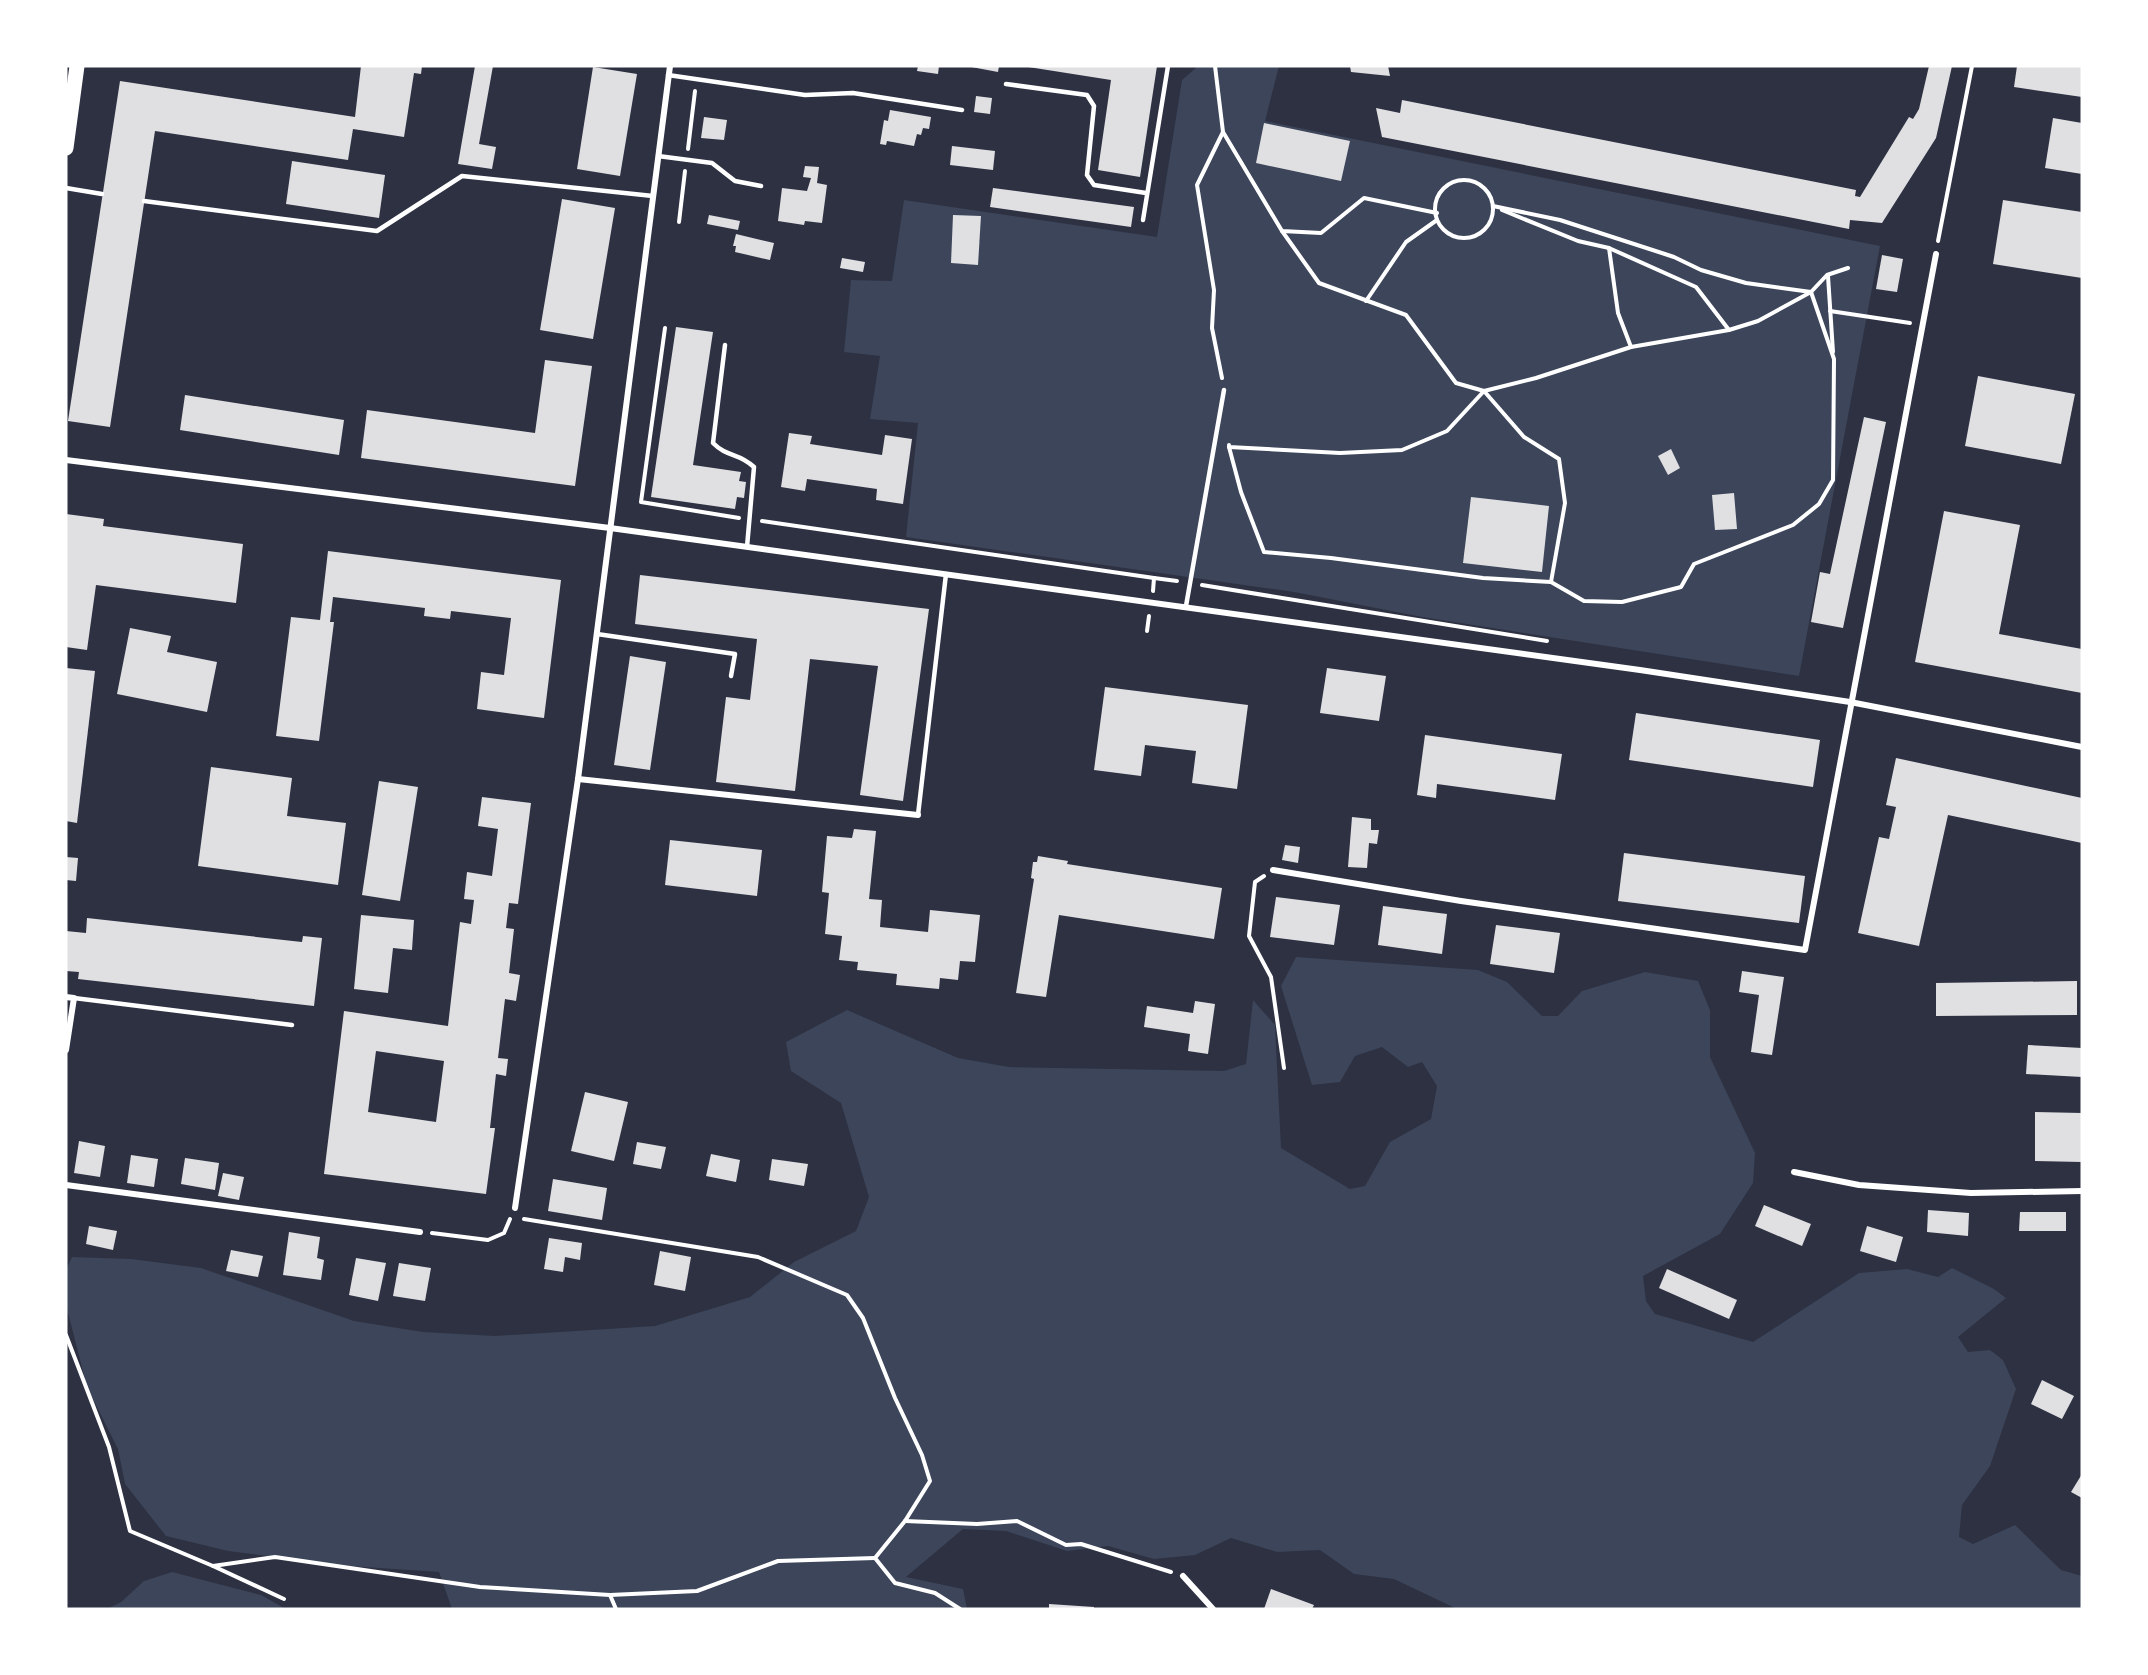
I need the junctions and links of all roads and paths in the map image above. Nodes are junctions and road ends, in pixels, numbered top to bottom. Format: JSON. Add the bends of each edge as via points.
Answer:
{"nodes":[{"id":1,"x":77,"y":66,"type":"edge"},
{"id":2,"x":670,"y":66,"type":"edge"},
{"id":3,"x":1168,"y":66,"type":"edge"},
{"id":4,"x":1215,"y":66,"type":"edge"},
{"id":5,"x":1972,"y":66,"type":"edge"},
{"id":6,"x":668,"y":75,"type":"junction"},
{"id":7,"x":696,"y":79,"type":"junction"},
{"id":8,"x":1006,"y":84,"type":"dead end"},
{"id":9,"x":962,"y":110,"type":"dead end"},
{"id":10,"x":1223,"y":132,"type":"junction"},
{"id":11,"x":66,"y":148,"type":"edge"},
{"id":12,"x":658,"y":156,"type":"junction"},
{"id":13,"x":687,"y":159,"type":"junction"},
{"id":14,"x":761,"y":186,"type":"dead end"},
{"id":15,"x":66,"y":188,"type":"edge"},
{"id":16,"x":1146,"y":193,"type":"junction"},
{"id":17,"x":102,"y":194,"type":"dead end"},
{"id":18,"x":653,"y":196,"type":"junction"},
{"id":19,"x":144,"y":201,"type":"dead end"},
{"id":20,"x":1493,"y":206,"type":"junction"},
{"id":21,"x":1437,"y":213,"type":"junction"},
{"id":22,"x":1143,"y":220,"type":"dead end"},
{"id":23,"x":1437,"y":220,"type":"junction"},
{"id":24,"x":679,"y":222,"type":"dead end"},
{"id":25,"x":1282,"y":231,"type":"junction"},
{"id":26,"x":1609,"y":248,"type":"junction"},
{"id":27,"x":1936,"y":254,"type":"joint"},
{"id":28,"x":1848,"y":268,"type":"dead end"},
{"id":29,"x":1827,"y":275,"type":"junction"},
{"id":30,"x":1811,"y":292,"type":"junction"},
{"id":31,"x":1366,"y":301,"type":"junction"},
{"id":32,"x":1830,"y":312,"type":"junction"},
{"id":33,"x":1922,"y":325,"type":"junction"},
{"id":34,"x":665,"y":328,"type":"dead end"},
{"id":35,"x":1729,"y":330,"type":"junction"},
{"id":36,"x":724,"y":345,"type":"dead end"},
{"id":37,"x":1631,"y":347,"type":"junction"},
{"id":38,"x":1834,"y":359,"type":"junction"},
{"id":39,"x":1224,"y":390,"type":"joint"},
{"id":40,"x":1484,"y":391,"type":"junction"},
{"id":41,"x":1228,"y":436,"type":"dead end"},
{"id":42,"x":1229,"y":447,"type":"junction"},
{"id":43,"x":66,"y":460,"type":"edge"},
{"id":44,"x":750,"y":519,"type":"junction"},
{"id":45,"x":610,"y":528,"type":"junction"},
{"id":46,"x":747,"y":547,"type":"junction"},
{"id":47,"x":946,"y":574,"type":"junction"},
{"id":48,"x":1154,"y":578,"type":"junction"},
{"id":49,"x":1551,"y":582,"type":"junction"},
{"id":50,"x":1189,"y":583,"type":"junction"},
{"id":51,"x":1151,"y":602,"type":"junction"},
{"id":52,"x":1186,"y":606,"type":"junction"},
{"id":53,"x":1147,"y":631,"type":"dead end"},
{"id":54,"x":597,"y":634,"type":"junction"},
{"id":55,"x":1550,"y":642,"type":"dead end"},
{"id":56,"x":731,"y":676,"type":"dead end"},
{"id":57,"x":1850,"y":702,"type":"junction"},
{"id":58,"x":2082,"y":747,"type":"edge"},
{"id":59,"x":578,"y":778,"type":"junction"},
{"id":60,"x":918,"y":815,"type":"joint"},
{"id":61,"x":1273,"y":870,"type":"joint"},
{"id":62,"x":66,"y":997,"type":"edge"},
{"id":63,"x":74,"y":998,"type":"junction"},
{"id":64,"x":292,"y":1025,"type":"dead end"},
{"id":65,"x":66,"y":1050,"type":"edge"},
{"id":66,"x":1284,"y":1068,"type":"dead end"},
{"id":67,"x":1794,"y":1172,"type":"dead end"},
{"id":68,"x":66,"y":1185,"type":"edge"},
{"id":69,"x":2082,"y":1191,"type":"edge"},
{"id":70,"x":515,"y":1208,"type":"joint"},
{"id":71,"x":511,"y":1217,"type":"junction"},
{"id":72,"x":420,"y":1232,"type":"joint"},
{"id":73,"x":66,"y":1335,"type":"edge"},
{"id":74,"x":905,"y":1521,"type":"junction"},
{"id":75,"x":875,"y":1558,"type":"junction"},
{"id":76,"x":213,"y":1566,"type":"junction"},
{"id":77,"x":1184,"y":1576,"type":"joint"},
{"id":78,"x":610,"y":1595,"type":"junction"},
{"id":79,"x":284,"y":1599,"type":"dead end"},
{"id":80,"x":616,"y":1609,"type":"edge"},
{"id":81,"x":960,"y":1609,"type":"edge"},
{"id":82,"x":1213,"y":1609,"type":"edge"}],
"edges":[{"from":1,"to":11,"type":"main road"},
{"from":2,"to":6,"type":"street"},
{"from":3,"to":16,"type":"lane"},
{"from":4,"to":10,"type":"path"},
{"from":5,"to":27,"type":"path"},
{"from":6,"to":7,"type":"lane"},
{"from":6,"to":12,"type":"street"},
{"from":7,"to":9,"type":"lane","via":[[805,95],[853,93]]},
{"from":7,"to":13,"type":"path"},
{"from":8,"to":16,"type":"lane","via":[[1087,95],[1094,106],[1087,175],[1094,184]]},
{"from":10,"to":25,"type":"path"},
{"from":10,"to":39,"type":"path","via":[[1197,185],[1215,290],[1212,328]]},
{"from":12,"to":13,"type":"lane"},
{"from":12,"to":18,"type":"street"},
{"from":13,"to":14,"type":"lane","via":[[712,163],[735,181]]},
{"from":13,"to":24,"type":"path"},
{"from":15,"to":17,"type":"lane"},
{"from":16,"to":22,"type":"lane"},
{"from":18,"to":19,"type":"lane","via":[[462,176],[377,231]]},
{"from":18,"to":45,"type":"street"},
{"from":20,"to":21,"type":"path","via":[[1488,192],[1468,179],[1453,181],[1438,196]]},
{"from":20,"to":23,"type":"path","via":[[1489,224],[1468,237],[1448,233]]},
{"from":20,"to":26,"type":"path","via":[[1578,241]]},
{"from":20,"to":30,"type":"path","via":[[1560,220],[1746,283]]},
{"from":21,"to":23,"type":"path"},
{"from":21,"to":25,"type":"path","via":[[1364,198],[1322,233]]},
{"from":23,"to":31,"type":"path","via":[[1406,242]]},
{"from":25,"to":31,"type":"path","via":[[1319,283]]},
{"from":26,"to":35,"type":"path","via":[[1696,286]]},
{"from":26,"to":37,"type":"path","via":[[1618,313]]},
{"from":27,"to":33,"type":"street"},
{"from":28,"to":29,"type":"path"},
{"from":29,"to":30,"type":"path"},
{"from":29,"to":32,"type":"path"},
{"from":30,"to":35,"type":"path","via":[[1758,321]]},
{"from":30,"to":38,"type":"path"},
{"from":31,"to":40,"type":"path","via":[[1406,315],[1456,383]]},
{"from":32,"to":33,"type":"path"},
{"from":32,"to":38,"type":"path"},
{"from":33,"to":57,"type":"street"},
{"from":34,"to":44,"type":"path","via":[[641,502]]},
{"from":35,"to":37,"type":"path"},
{"from":36,"to":44,"type":"lane","via":[[713,443],[722,452],[743,456],[754,467]]},
{"from":37,"to":40,"type":"path"},
{"from":38,"to":49,"type":"path","via":[[1833,480],[1819,504],[1793,525],[1695,564],[1682,587],[1622,602],[1584,601]]},
{"from":39,"to":50,"type":"lane"},
{"from":40,"to":42,"type":"path","via":[[1447,430],[1402,450],[1340,453]]},
{"from":40,"to":49,"type":"path","via":[[1524,437],[1559,459],[1565,503]]},
{"from":41,"to":42,"type":"path"},
{"from":42,"to":49,"type":"path","via":[[1264,552],[1483,578]]},
{"from":43,"to":45,"type":"street"},
{"from":44,"to":46,"type":"lane"},
{"from":44,"to":48,"type":"path"},
{"from":45,"to":46,"type":"street"},
{"from":45,"to":54,"type":"street"},
{"from":46,"to":47,"type":"street"},
{"from":47,"to":51,"type":"street"},
{"from":47,"to":60,"type":"lane"},
{"from":48,"to":50,"type":"path"},
{"from":48,"to":51,"type":"path"},
{"from":50,"to":52,"type":"lane"},
{"from":50,"to":55,"type":"path"},
{"from":51,"to":52,"type":"street"},
{"from":51,"to":53,"type":"path"},
{"from":52,"to":57,"type":"street"},
{"from":54,"to":56,"type":"lane","via":[[735,654]]},
{"from":54,"to":59,"type":"street"},
{"from":57,"to":58,"type":"street"},
{"from":57,"to":61,"type":"street","via":[[1805,950]]},
{"from":59,"to":60,"type":"street"},
{"from":59,"to":70,"type":"street"},
{"from":61,"to":66,"type":"path","via":[[1255,882],[1249,936],[1271,977]]},
{"from":62,"to":63,"type":"street"},
{"from":63,"to":64,"type":"lane"},
{"from":63,"to":65,"type":"street"},
{"from":67,"to":69,"type":"street","via":[[1859,1185],[1971,1194]]},
{"from":68,"to":72,"type":"street"},
{"from":70,"to":71,"type":"path"},
{"from":71,"to":72,"type":"path","via":[[504,1233],[488,1240]]},
{"from":71,"to":74,"type":"path","via":[[758,1257],[848,1295],[864,1318],[930,1481]]},
{"from":73,"to":76,"type":"path","via":[[109,1447],[130,1531]]},
{"from":74,"to":75,"type":"path"},
{"from":74,"to":77,"type":"path","via":[[1017,1521],[1066,1545],[1081,1544]]},
{"from":75,"to":78,"type":"path","via":[[778,1561],[697,1591]]},
{"from":75,"to":81,"type":"path","via":[[895,1583],[935,1593]]},
{"from":76,"to":78,"type":"path","via":[[275,1557],[480,1587]]},
{"from":76,"to":79,"type":"path"},
{"from":77,"to":82,"type":"street"},
{"from":78,"to":80,"type":"path"}]}
